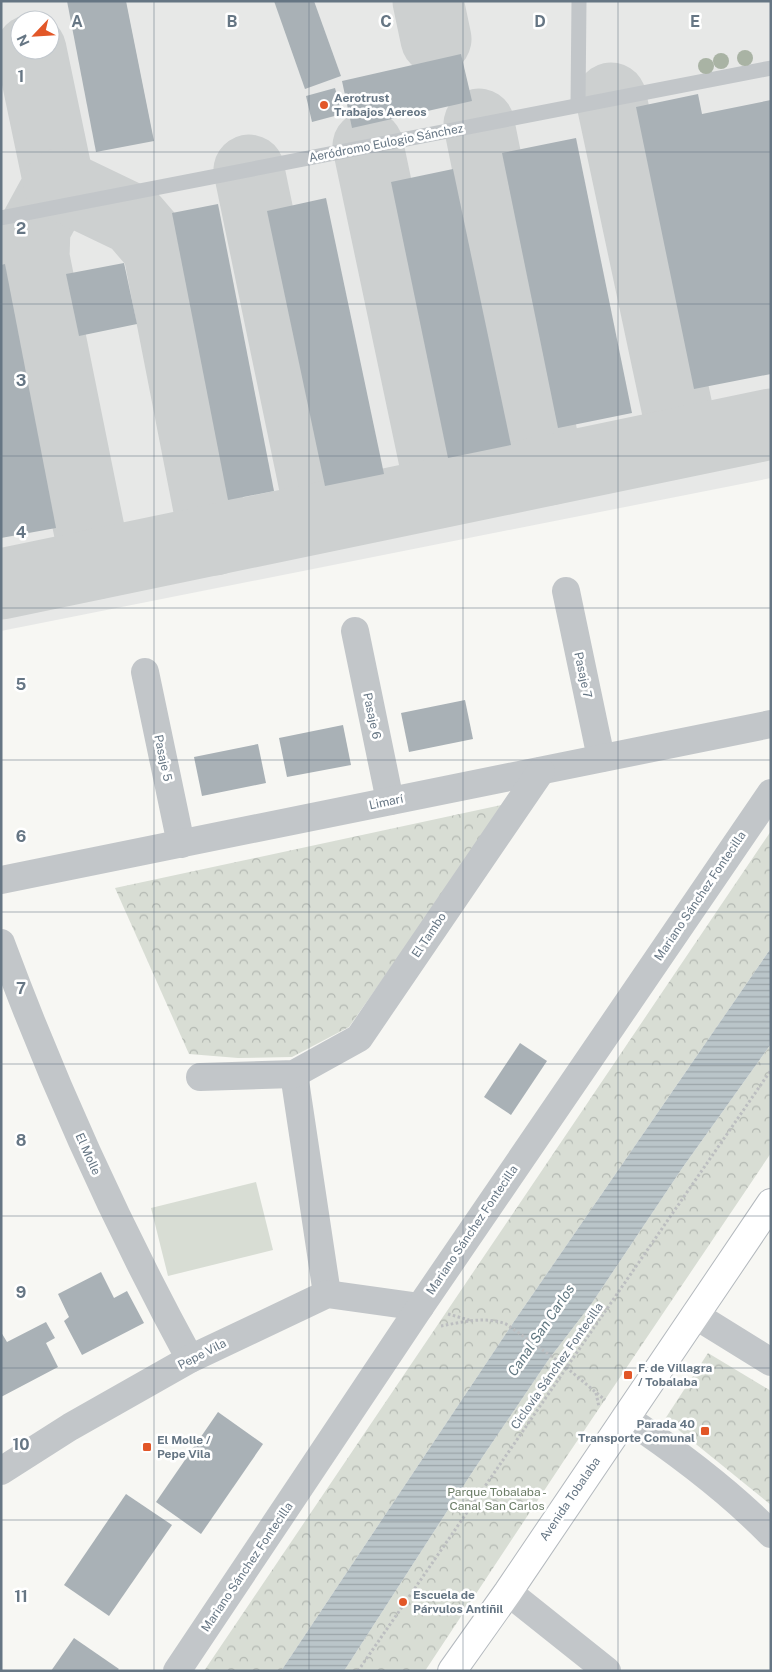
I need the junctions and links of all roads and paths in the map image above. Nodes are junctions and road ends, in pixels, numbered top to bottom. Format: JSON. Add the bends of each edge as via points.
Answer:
{"nodes":[{"id":1,"x":579,"y":1,"type":"edge"},
{"id":2,"x":771,"y":68,"type":"edge"},
{"id":3,"x":578,"y":105,"type":"junction"},
{"id":4,"x":1,"y":218,"type":"edge"},
{"id":5,"x":566,"y":591,"type":"dead end"},
{"id":6,"x":355,"y":631,"type":"dead end"},
{"id":7,"x":145,"y":672,"type":"dead end"},
{"id":8,"x":771,"y":724,"type":"edge"},
{"id":9,"x":601,"y":758,"type":"junction"},
{"id":10,"x":541,"y":771,"type":"junction"},
{"id":11,"x":771,"y":792,"type":"edge"},
{"id":12,"x":390,"y":801,"type":"junction"},
{"id":13,"x":181,"y":844,"type":"junction"},
{"id":14,"x":1,"y":880,"type":"edge"},
{"id":15,"x":1,"y":943,"type":"edge"},
{"id":16,"x":771,"y":1070,"type":"edge"},
{"id":17,"x":294,"y":1074,"type":"junction"},
{"id":18,"x":200,"y":1077,"type":"dead end"},
{"id":19,"x":771,"y":1203,"type":"edge"},
{"id":20,"x":327,"y":1294,"type":"junction"},
{"id":21,"x":420,"y":1307,"type":"junction"},
{"id":22,"x":695,"y":1315,"type":"junction"},
{"id":23,"x":472,"y":1321,"type":"dead end"},
{"id":24,"x":190,"y":1359,"type":"junction"},
{"id":25,"x":771,"y":1362,"type":"edge"},
{"id":26,"x":566,"y":1368,"type":"junction"},
{"id":27,"x":596,"y":1393,"type":"dead end"},
{"id":28,"x":626,"y":1418,"type":"junction"},
{"id":29,"x":2,"y":1470,"type":"edge"},
{"id":30,"x":771,"y":1534,"type":"edge"},
{"id":31,"x":508,"y":1592,"type":"junction"},
{"id":32,"x":178,"y":1671,"type":"edge"},
{"id":33,"x":358,"y":1671,"type":"edge"},
{"id":34,"x":452,"y":1671,"type":"edge"},
{"id":35,"x":607,"y":1671,"type":"edge"}],
"edges":[{"from":1,"to":3,"type":"lane"},
{"from":2,"to":3,"type":"lane","name":"Aeródromo Eulogio Sánchez"},
{"from":3,"to":4,"type":"lane","name":"Aeródromo Eulogio Sánchez"},
{"from":5,"to":9,"type":"street","name":"Pasaje 7"},
{"from":6,"to":12,"type":"street","name":"Pasaje 6"},
{"from":7,"to":13,"type":"street","name":"Pasaje 5"},
{"from":8,"to":9,"type":"street","name":"Limarí"},
{"from":9,"to":10,"type":"street","name":"Limarí"},
{"from":10,"to":12,"type":"street","name":"Limarí"},
{"from":10,"to":17,"type":"street","name":"El Tambo","via":[[359,1038]]},
{"from":11,"to":21,"type":"street","name":"Mariano Sánchez Fontecilla"},
{"from":12,"to":13,"type":"street","name":"Limarí"},
{"from":13,"to":14,"type":"street","name":"Limarí"},
{"from":15,"to":24,"type":"street","name":"El Molle","via":[[38,1041],[91,1163],[135,1256]]},
{"from":16,"to":26,"type":"path","name":"Ciclovía Sánchez Fontecilla"},
{"from":17,"to":18,"type":"street","name":"El Tambo"},
{"from":17,"to":20,"type":"street"},
{"from":19,"to":22,"type":"main road","name":"Avenida Tobalaba"},
{"from":20,"to":21,"type":"street"},
{"from":20,"to":24,"type":"street","name":"Pepe Vila"},
{"from":21,"to":32,"type":"street","name":"Mariano Sánchez Fontecilla"},
{"from":22,"to":25,"type":"street"},
{"from":22,"to":28,"type":"main road","name":"Avenida Tobalaba"},
{"from":23,"to":26,"type":"path","via":[[506,1324]]},
{"from":24,"to":29,"type":"street","name":"Pepe Vila"},
{"from":26,"to":27,"type":"path"},
{"from":26,"to":33,"type":"path","name":"Ciclovía Sánchez Fontecilla"},
{"from":28,"to":30,"type":"street","via":[[724,1490]]},
{"from":28,"to":31,"type":"main road","name":"Avenida Tobalaba"},
{"from":31,"to":34,"type":"main road","name":"Avenida Tobalaba"},
{"from":31,"to":35,"type":"street"}]}
